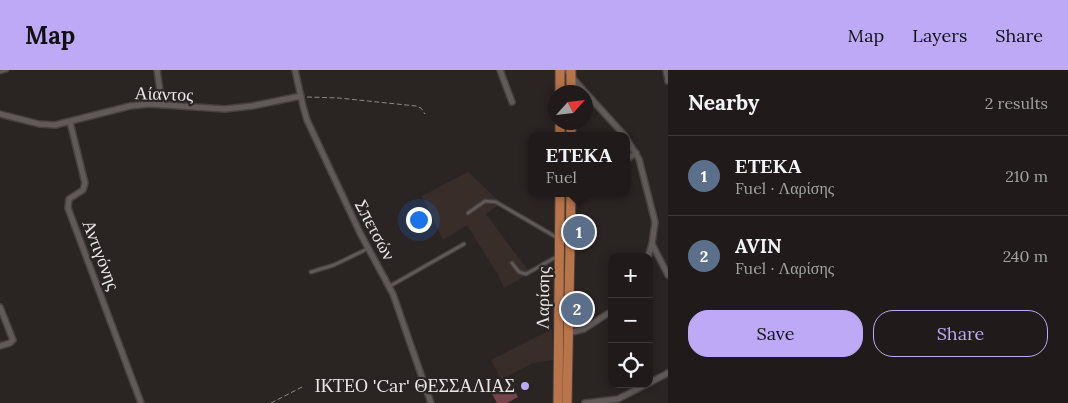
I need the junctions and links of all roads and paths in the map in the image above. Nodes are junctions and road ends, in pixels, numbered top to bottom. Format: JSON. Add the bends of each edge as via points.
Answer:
{"nodes":[{"id":1,"x":7,"y":70,"type":"edge"},
{"id":2,"x":157,"y":70,"type":"edge"},
{"id":3,"x":295,"y":70,"type":"edge"},
{"id":4,"x":500,"y":70,"type":"edge"},
{"id":5,"x":560,"y":70,"type":"edge"},
{"id":6,"x":666,"y":70,"type":"edge"},
{"id":7,"x":0,"y":72,"type":"edge"},
{"id":8,"x":569,"y":72,"type":"edge"},
{"id":9,"x":668,"y":81,"type":"edge"},
{"id":10,"x":560,"y":85,"type":"edge"},
{"id":11,"x":570,"y":85,"type":"edge"},
{"id":12,"x":579,"y":85,"type":"edge"},
{"id":13,"x":301,"y":96,"type":"junction"},
{"id":14,"x":512,"y":102,"type":"dead end"},
{"id":15,"x":593,"y":102,"type":"edge"},
{"id":16,"x":162,"y":105,"type":"junction"},
{"id":17,"x":0,"y":114,"type":"edge"},
{"id":18,"x":425,"y":114,"type":"dead end"},
{"id":19,"x":70,"y":122,"type":"junction"},
{"id":20,"x":621,"y":132,"type":"edge"},
{"id":21,"x":630,"y":143,"type":"edge"},
{"id":22,"x":636,"y":153,"type":"junction"},
{"id":23,"x":630,"y":157,"type":"edge"},
{"id":24,"x":556,"y":197,"type":"edge"},
{"id":25,"x":560,"y":197,"type":"edge"},
{"id":26,"x":570,"y":197,"type":"edge"},
{"id":27,"x":560,"y":212,"type":"junction"},
{"id":28,"x":468,"y":213,"type":"dead end"},
{"id":29,"x":560,"y":239,"type":"junction"},
{"id":30,"x":464,"y":244,"type":"dead end"},
{"id":31,"x":652,"y":244,"type":"junction"},
{"id":32,"x":368,"y":248,"type":"junction"},
{"id":33,"x":649,"y":253,"type":"edge"},
{"id":34,"x":560,"y":255,"type":"junction"},
{"id":35,"x":512,"y":263,"type":"dead end"},
{"id":36,"x":311,"y":272,"type":"dead end"},
{"id":37,"x":668,"y":275,"type":"edge"},
{"id":38,"x":390,"y":286,"type":"junction"},
{"id":39,"x":0,"y":307,"type":"edge"},
{"id":40,"x":608,"y":314,"type":"edge"},
{"id":41,"x":568,"y":333,"type":"junction"},
{"id":42,"x":0,"y":346,"type":"edge"},
{"id":43,"x":668,"y":373,"type":"edge"},
{"id":44,"x":653,"y":381,"type":"edge"},
{"id":45,"x":304,"y":386,"type":"dead end"},
{"id":46,"x":640,"y":388,"type":"edge"},
{"id":47,"x":141,"y":403,"type":"edge"},
{"id":48,"x":271,"y":403,"type":"edge"},
{"id":49,"x":431,"y":403,"type":"edge"},
{"id":50,"x":558,"y":403,"type":"edge"},
{"id":51,"x":567,"y":403,"type":"edge"},
{"id":52,"x":585,"y":403,"type":"edge"}],
"edges":[{"from":1,"to":7,"type":"lane"},
{"from":2,"to":16,"type":"street"},
{"from":3,"to":13,"type":"street","name":"Σπετσών"},
{"from":4,"to":14,"type":"street"},
{"from":5,"to":10,"type":"main road"},
{"from":6,"to":9,"type":"street"},
{"from":8,"to":11,"type":"main road"},
{"from":8,"to":12,"type":"street"},
{"from":13,"to":16,"type":"street","name":"Αίαντος","via":[[224,109]]},
{"from":13,"to":18,"type":"path","via":[[416,106]]},
{"from":13,"to":32,"type":"street","name":"Σπετσών","via":[[310,127]]},
{"from":15,"to":20,"type":"street"},
{"from":16,"to":19,"type":"street","name":"Αίαντος","via":[[130,106]]},
{"from":17,"to":19,"type":"street","name":"Αίαντος","via":[[45,125]]},
{"from":19,"to":47,"type":"street","name":"Αντιγόνης","via":[[85,183],[83,190],[69,199],[68,208]]},
{"from":21,"to":22,"type":"street"},
{"from":22,"to":23,"type":"street"},
{"from":22,"to":31,"type":"street","via":[[655,222]]},
{"from":24,"to":27,"type":"lane","via":[[556,207]]},
{"from":25,"to":27,"type":"main road","name":"Λαρίσης"},
{"from":26,"to":41,"type":"main road","name":"Λαρίσης","via":[[573,219]]},
{"from":27,"to":29,"type":"main road","name":"Λαρίσης"},
{"from":28,"to":29,"type":"lane","via":[[485,202],[496,202]]},
{"from":29,"to":34,"type":"main road","name":"Λαρίσης"},
{"from":30,"to":38,"type":"lane"},
{"from":31,"to":33,"type":"street"},
{"from":31,"to":37,"type":"street"},
{"from":32,"to":36,"type":"lane"},
{"from":32,"to":38,"type":"street","name":"Σπετσών"},
{"from":34,"to":35,"type":"lane","via":[[526,274],[519,272]]},
{"from":34,"to":50,"type":"main road","name":"Λαρίσης"},
{"from":38,"to":49,"type":"street","name":"Σπετσών"},
{"from":39,"to":42,"type":"street","via":[[13,340]]},
{"from":40,"to":41,"type":"street","via":[[584,329]]},
{"from":41,"to":51,"type":"main road","name":"Λαρίσης"},
{"from":43,"to":44,"type":"street"},
{"from":45,"to":48,"type":"path"},
{"from":46,"to":52,"type":"street","via":[[621,398]]}]}
